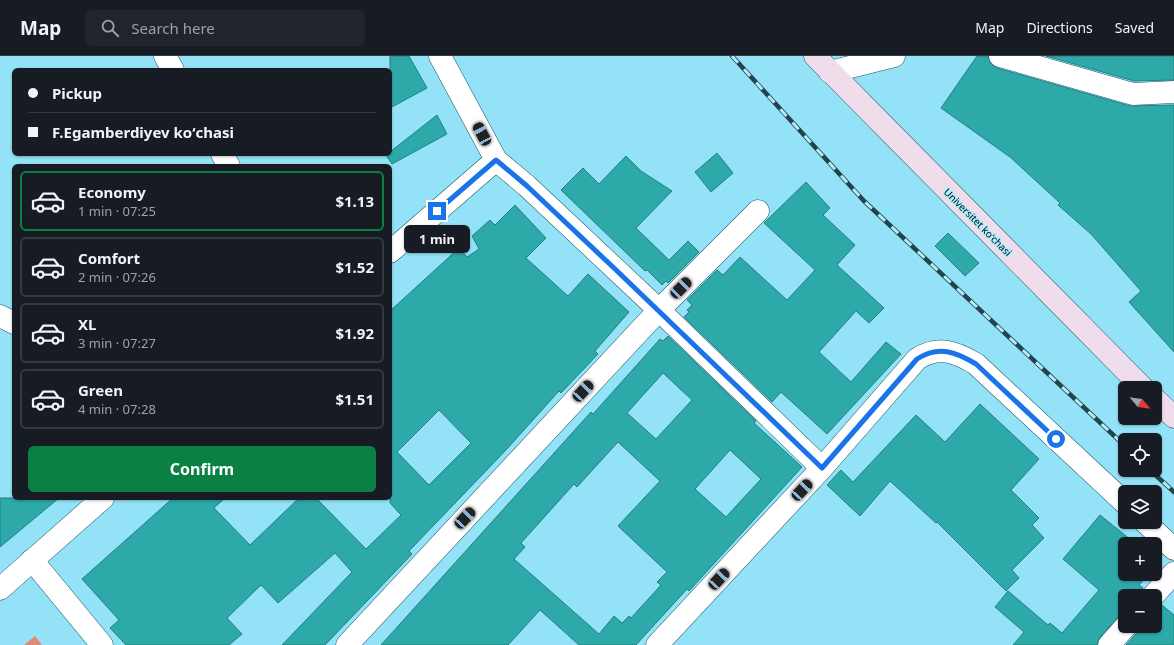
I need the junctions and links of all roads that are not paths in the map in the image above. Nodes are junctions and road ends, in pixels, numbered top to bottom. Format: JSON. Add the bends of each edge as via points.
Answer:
{"nodes":[{"id":1,"x":165,"y":56,"type":"edge"},
{"id":2,"x":440,"y":56,"type":"edge"},
{"id":3,"x":814,"y":56,"type":"edge"},
{"id":4,"x":894,"y":56,"type":"edge"},
{"id":5,"x":1000,"y":56,"type":"edge"},
{"id":6,"x":172,"y":68,"type":"edge"},
{"id":7,"x":830,"y":72,"type":"junction"},
{"id":8,"x":1174,"y":92,"type":"edge"},
{"id":9,"x":496,"y":160,"type":"junction"},
{"id":10,"x":758,"y":211,"type":"dead end"},
{"id":11,"x":392,"y":250,"type":"edge"},
{"id":12,"x":659,"y":310,"type":"junction"},
{"id":13,"x":0,"y":316,"type":"edge"},
{"id":14,"x":12,"y":323,"type":"edge"},
{"id":15,"x":1136,"y":381,"type":"edge"},
{"id":16,"x":1162,"y":406,"type":"edge"},
{"id":17,"x":1174,"y":417,"type":"edge"},
{"id":18,"x":822,"y":468,"type":"junction"},
{"id":19,"x":1118,"y":496,"type":"edge"},
{"id":20,"x":101,"y":500,"type":"edge"},
{"id":21,"x":1153,"y":529,"type":"edge"},
{"id":22,"x":1174,"y":549,"type":"edge"},
{"id":23,"x":32,"y":560,"type":"junction"},
{"id":24,"x":1174,"y":573,"type":"edge"},
{"id":25,"x":0,"y":589,"type":"edge"},
{"id":26,"x":1159,"y":589,"type":"edge"},
{"id":27,"x":1120,"y":633,"type":"edge"},
{"id":28,"x":102,"y":645,"type":"edge"},
{"id":29,"x":347,"y":645,"type":"edge"},
{"id":30,"x":657,"y":645,"type":"edge"},
{"id":31,"x":1109,"y":645,"type":"edge"}],
"edges":[{"from":1,"to":6,"type":"street"},
{"from":2,"to":9,"type":"street"},
{"from":3,"to":7,"type":"main road","name":"Universitet kо‘chasi"},
{"from":4,"to":7,"type":"street"},
{"from":5,"to":8,"type":"street","via":[[1133,94]]},
{"from":7,"to":15,"type":"main road","name":"Universitet kо‘chasi"},
{"from":9,"to":11,"type":"street"},
{"from":9,"to":12,"type":"street"},
{"from":10,"to":12,"type":"street"},
{"from":12,"to":18,"type":"street"},
{"from":12,"to":29,"type":"street"},
{"from":13,"to":14,"type":"street"},
{"from":16,"to":17,"type":"main road"},
{"from":18,"to":19,"type":"street","via":[[917,359],[924,354],[949,351],[976,364]]},
{"from":18,"to":30,"type":"street"},
{"from":20,"to":23,"type":"street"},
{"from":21,"to":22,"type":"street"},
{"from":23,"to":25,"type":"street"},
{"from":23,"to":28,"type":"street"},
{"from":24,"to":26,"type":"street"},
{"from":27,"to":31,"type":"street"}]}
